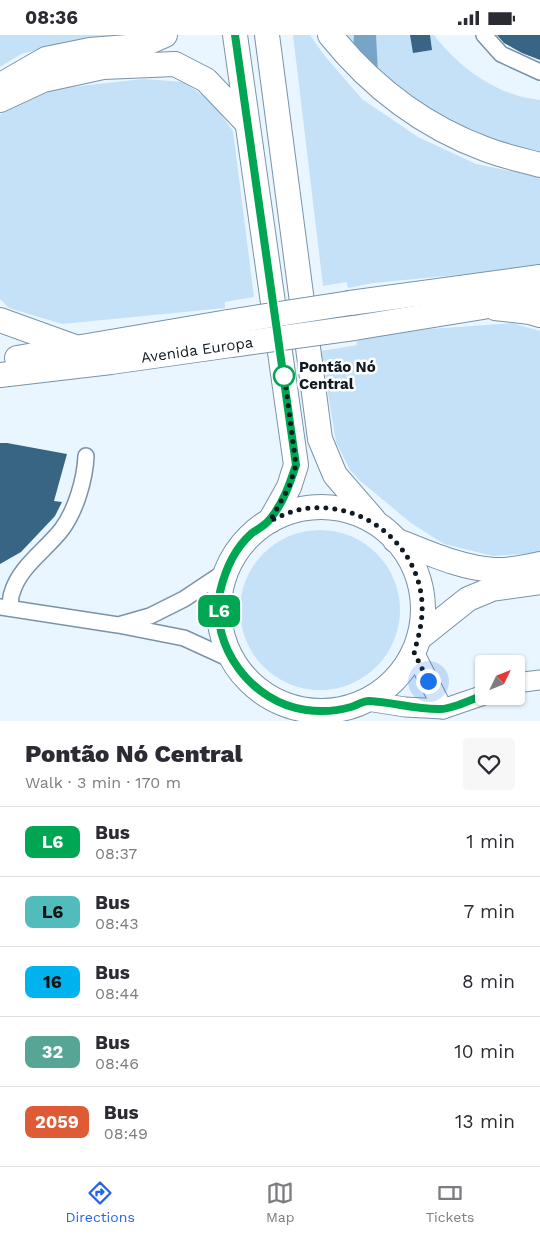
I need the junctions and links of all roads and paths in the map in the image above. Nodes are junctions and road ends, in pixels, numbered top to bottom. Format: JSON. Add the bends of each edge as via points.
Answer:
{"nodes":[{"id":1,"x":165,"y":35,"type":"edge"},
{"id":2,"x":267,"y":35,"type":"edge"},
{"id":3,"x":330,"y":35,"type":"edge"},
{"id":4,"x":484,"y":35,"type":"edge"},
{"id":5,"x":540,"y":72,"type":"edge"},
{"id":6,"x":0,"y":85,"type":"edge"},
{"id":7,"x":274,"y":95,"type":"junction"},
{"id":8,"x":0,"y":100,"type":"edge"},
{"id":9,"x":247,"y":123,"type":"junction"},
{"id":10,"x":540,"y":165,"type":"edge"},
{"id":11,"x":540,"y":277,"type":"edge"},
{"id":12,"x":540,"y":291,"type":"edge"},
{"id":13,"x":483,"y":307,"type":"junction"},
{"id":14,"x":540,"y":315,"type":"edge"},
{"id":15,"x":0,"y":320,"type":"edge"},
{"id":16,"x":79,"y":348,"type":"junction"},
{"id":17,"x":0,"y":360,"type":"edge"},
{"id":18,"x":0,"y":375,"type":"edge"},
{"id":19,"x":86,"y":456,"type":"dead end"},
{"id":20,"x":270,"y":521,"type":"junction"},
{"id":21,"x":387,"y":533,"type":"junction"},
{"id":22,"x":540,"y":563,"type":"edge"},
{"id":23,"x":226,"y":571,"type":"junction"},
{"id":24,"x":540,"y":582,"type":"edge"},
{"id":25,"x":5,"y":607,"type":"edge"},
{"id":26,"x":118,"y":625,"type":"junction"},
{"id":27,"x":416,"y":645,"type":"junction"},
{"id":28,"x":232,"y":660,"type":"junction"},
{"id":29,"x":540,"y":680,"type":"edge"},
{"id":30,"x":525,"y":682,"type":"edge"},
{"id":31,"x":475,"y":698,"type":"edge"},
{"id":32,"x":443,"y":709,"type":"junction"},
{"id":33,"x":355,"y":710,"type":"edge"},
{"id":34,"x":287,"y":713,"type":"edge"}],
"edges":[{"from":1,"to":6,"type":"main road","via":[[140,46],[90,50],[46,59]]},
{"from":2,"to":7,"type":"main road"},
{"from":3,"to":10,"type":"main road","via":[[349,58],[396,101],[432,124],[485,149]]},
{"from":4,"to":5,"type":"street","via":[[501,54]]},
{"from":7,"to":9,"type":"main road","via":[[252,48],[235,35]]},
{"from":7,"to":21,"type":"main road","via":[[320,439],[335,475]]},
{"from":8,"to":9,"type":"main road","via":[[43,80],[103,67],[175,64],[206,80]]},
{"from":9,"to":20,"type":"main road","via":[[296,465],[289,487]]},
{"from":11,"to":16,"type":"main road","name":"Avenida Europa","bridge":true,"via":[[350,303]]},
{"from":12,"to":13,"type":"main road","name":"Avenida Europa"},
{"from":13,"to":14,"type":"main road"},
{"from":13,"to":18,"type":"main road","name":"Avenida Europa","bridge":true,"via":[[111,363]]},
{"from":15,"to":16,"type":"main road"},
{"from":16,"to":17,"type":"main road","name":"Avenida Europa"},
{"from":19,"to":25,"type":"street","via":[[86,470],[78,498],[63,528],[26,566]]},
{"from":20,"to":21,"type":"main road","via":[[291,511],[328,508],[358,515]]},
{"from":20,"to":23,"type":"main road","via":[[251,534],[236,551]]},
{"from":21,"to":22,"type":"main road","via":[[470,567],[496,571]]},
{"from":21,"to":27,"type":"main road","via":[[409,558],[418,579],[422,625]]},
{"from":23,"to":26,"type":"street","via":[[184,599],[150,616]]},
{"from":23,"to":28,"type":"main road","via":[[220,593],[219,617],[223,639]]},
{"from":24,"to":27,"type":"main road","via":[[492,589],[468,599]]},
{"from":25,"to":26,"type":"street"},
{"from":26,"to":28,"type":"street","via":[[184,638]]},
{"from":27,"to":32,"type":"street"},
{"from":27,"to":33,"type":"main road","via":[[404,669],[387,687]]},
{"from":28,"to":34,"type":"main road","via":[[246,679]]},
{"from":29,"to":30,"type":"street"},
{"from":31,"to":32,"type":"street"},
{"from":32,"to":33,"type":"street"},
{"from":33,"to":34,"type":"main road"}]}
